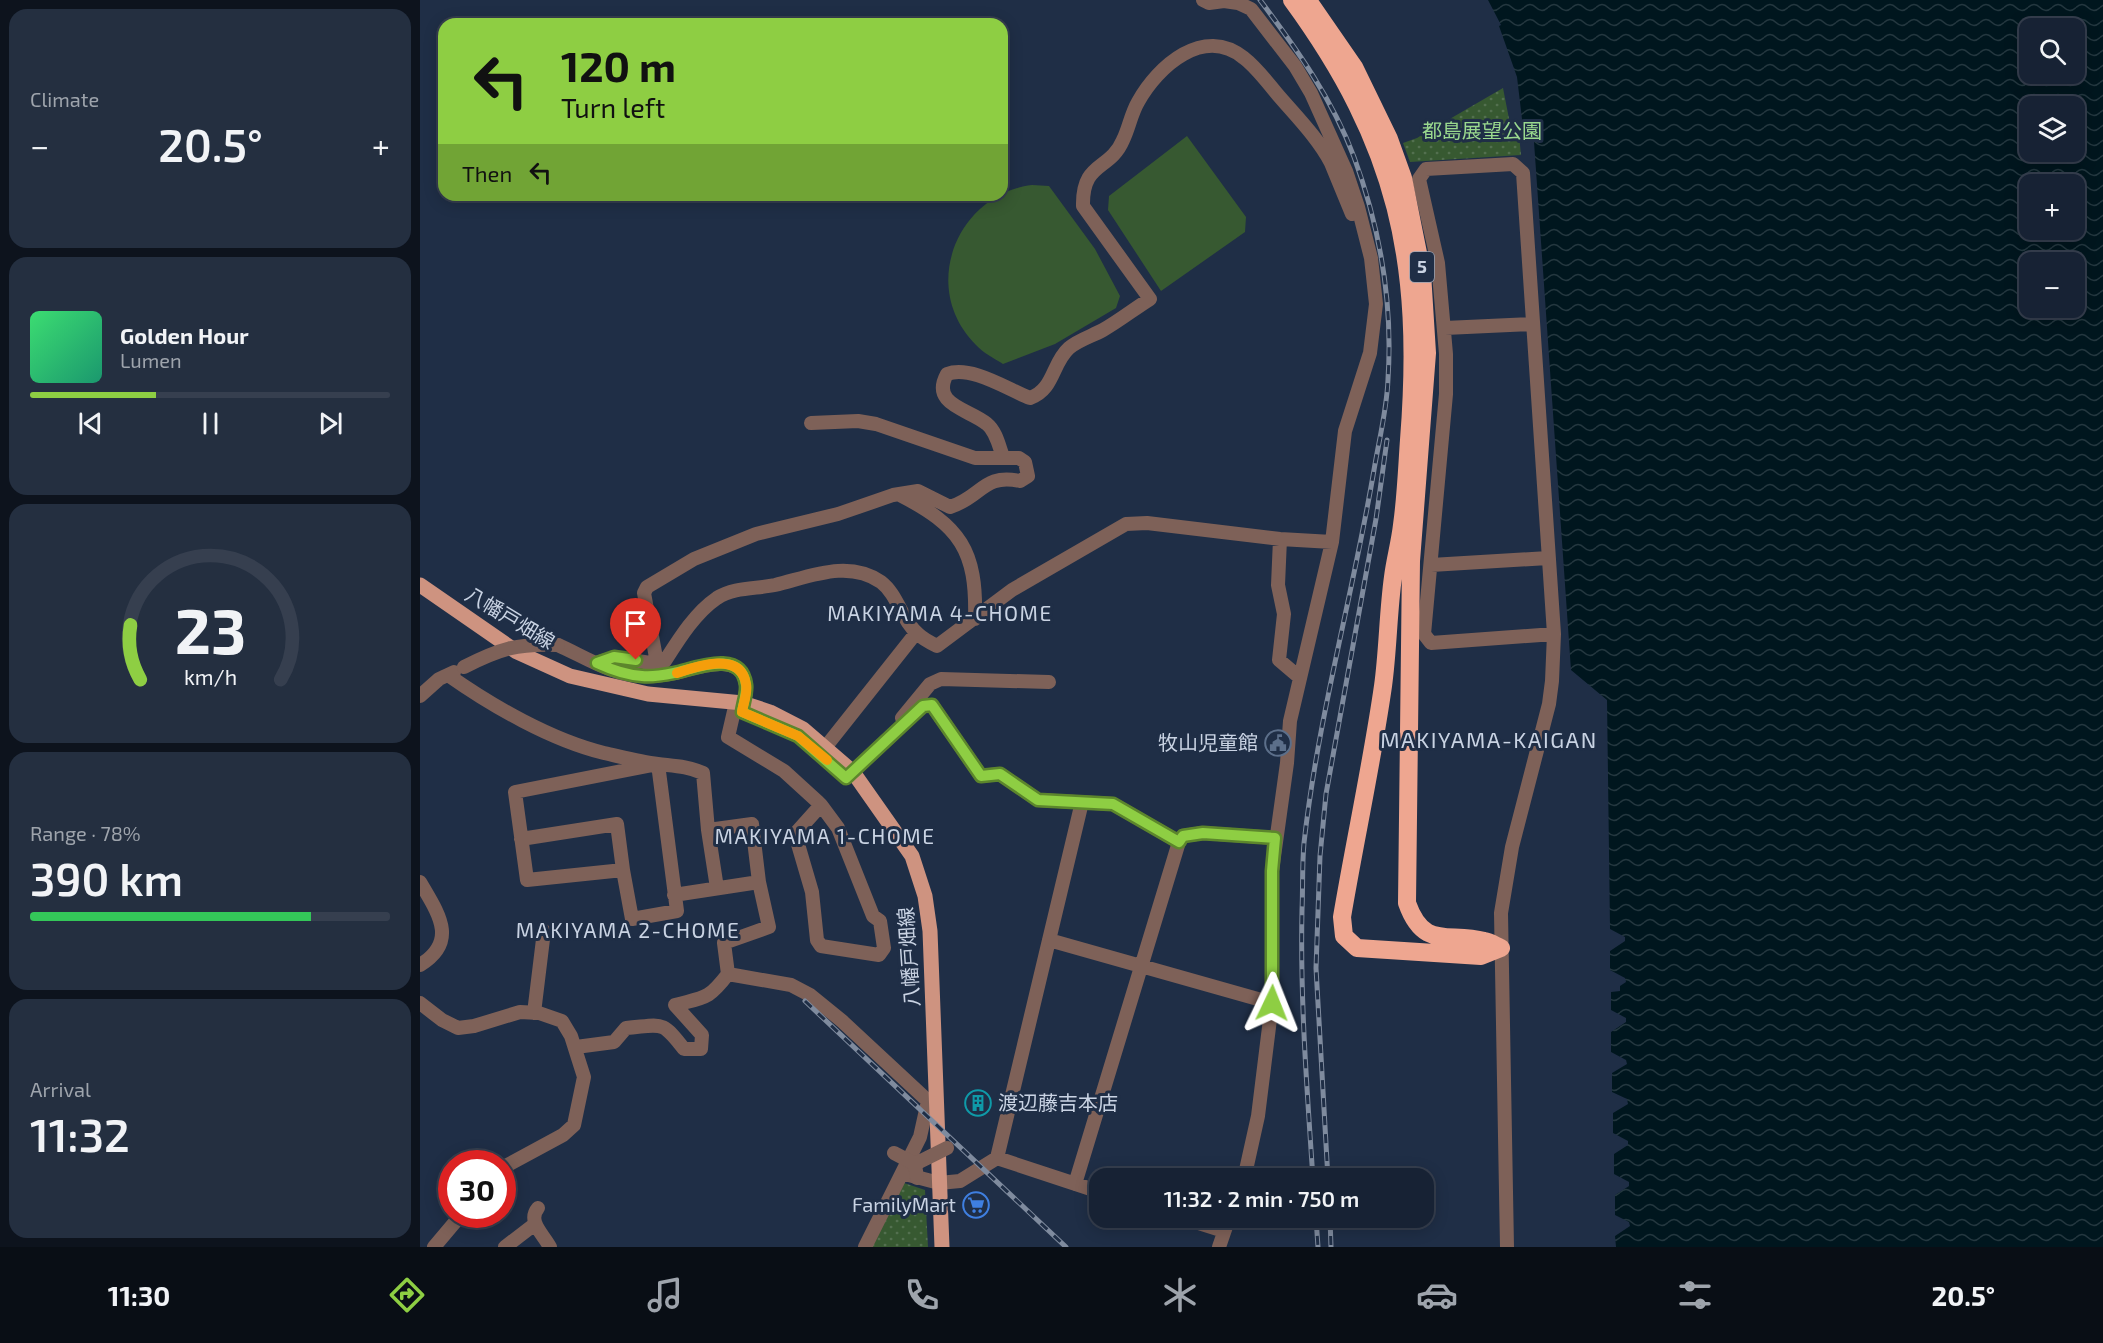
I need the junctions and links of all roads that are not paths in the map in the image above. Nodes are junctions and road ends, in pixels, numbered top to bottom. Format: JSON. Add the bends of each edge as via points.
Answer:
{"nodes":[{"id":1,"x":1203,"y":0,"type":"edge"},
{"id":2,"x":1292,"y":0,"type":"edge"},
{"id":3,"x":1307,"y":0,"type":"edge"},
{"id":4,"x":1371,"y":258,"type":"junction"},
{"id":5,"x":1533,"y":324,"type":"junction"},
{"id":6,"x":1445,"y":328,"type":"junction"},
{"id":7,"x":811,"y":423,"type":"dead end"},
{"id":8,"x":1003,"y":457,"type":"junction"},
{"id":9,"x":900,"y":495,"type":"junction"},
{"id":10,"x":1280,"y":539,"type":"junction"},
{"id":11,"x":1332,"y":542,"type":"junction"},
{"id":12,"x":1548,"y":558,"type":"junction"},
{"id":13,"x":1431,"y":565,"type":"junction"},
{"id":14,"x":420,"y":585,"type":"edge"},
{"id":15,"x":420,"y":595,"type":"edge"},
{"id":16,"x":975,"y":619,"type":"junction"},
{"id":17,"x":916,"y":633,"type":"junction"},
{"id":18,"x":1554,"y":634,"type":"junction"},
{"id":19,"x":597,"y":663,"type":"junction"},
{"id":20,"x":657,"y":663,"type":"junction"},
{"id":21,"x":448,"y":675,"type":"junction"},
{"id":22,"x":1299,"y":677,"type":"junction"},
{"id":23,"x":1049,"y":682,"type":"dead end"},
{"id":24,"x":420,"y":696,"type":"edge"},
{"id":25,"x":740,"y":709,"type":"junction"},
{"id":26,"x":895,"y":730,"type":"junction"},
{"id":27,"x":823,"y":751,"type":"junction"},
{"id":28,"x":658,"y":764,"type":"junction"},
{"id":29,"x":849,"y":775,"type":"junction"},
{"id":30,"x":1082,"y":802,"type":"junction"},
{"id":31,"x":820,"y":805,"type":"junction"},
{"id":32,"x":708,"y":830,"type":"junction"},
{"id":33,"x":1275,"y":838,"type":"junction"},
{"id":34,"x":521,"y":839,"type":"junction"},
{"id":35,"x":1179,"y":842,"type":"junction"},
{"id":36,"x":623,"y":870,"type":"junction"},
{"id":37,"x":420,"y":882,"type":"edge"},
{"id":38,"x":759,"y":882,"type":"junction"},
{"id":39,"x":717,"y":888,"type":"junction"},
{"id":40,"x":674,"y":895,"type":"junction"},
{"id":41,"x":544,"y":931,"type":"dead end"},
{"id":42,"x":1049,"y":940,"type":"junction"},
{"id":43,"x":1501,"y":948,"type":"junction"},
{"id":44,"x":420,"y":965,"type":"edge"},
{"id":45,"x":1141,"y":966,"type":"junction"},
{"id":46,"x":728,"y":974,"type":"junction"},
{"id":47,"x":420,"y":1003,"type":"edge"},
{"id":48,"x":1272,"y":1003,"type":"junction"},
{"id":49,"x":534,"y":1013,"type":"junction"},
{"id":50,"x":576,"y":1047,"type":"junction"},
{"id":51,"x":928,"y":1101,"type":"junction"},
{"id":52,"x":946,"y":1148,"type":"dead end"},
{"id":53,"x":894,"y":1153,"type":"dead end"},
{"id":54,"x":997,"y":1158,"type":"junction"},
{"id":55,"x":516,"y":1165,"type":"edge"},
{"id":56,"x":1246,"y":1168,"type":"edge"},
{"id":57,"x":902,"y":1173,"type":"junction"},
{"id":58,"x":925,"y":1176,"type":"junction"},
{"id":59,"x":1075,"y":1184,"type":"junction"},
{"id":60,"x":1089,"y":1188,"type":"edge"},
{"id":61,"x":538,"y":1208,"type":"dead end"},
{"id":62,"x":535,"y":1224,"type":"junction"},
{"id":63,"x":450,"y":1228,"type":"edge"},
{"id":64,"x":1226,"y":1228,"type":"edge"},
{"id":65,"x":434,"y":1247,"type":"edge"},
{"id":66,"x":505,"y":1247,"type":"edge"},
{"id":67,"x":550,"y":1247,"type":"edge"},
{"id":68,"x":865,"y":1247,"type":"edge"},
{"id":69,"x":933,"y":1247,"type":"edge"},
{"id":70,"x":942,"y":1247,"type":"edge"},
{"id":71,"x":1219,"y":1247,"type":"edge"},
{"id":72,"x":1507,"y":1247,"type":"edge"}],
"edges":[{"from":1,"to":4,"type":"street","via":[[1238,3],[1251,9],[1295,66],[1346,171]]},
{"from":2,"to":43,"type":"highway","number":"5","via":[[1318,35],[1360,109],[1390,182],[1410,282],[1414,360],[1402,524],[1382,694],[1342,916],[1344,936],[1357,948],[1481,956]]},
{"from":3,"to":43,"type":"highway","number":"5","via":[[1354,67],[1373,103],[1403,178],[1422,273],[1427,353],[1411,561],[1407,903],[1415,921],[1430,933],[1450,939],[1483,940]]},
{"from":4,"to":8,"type":"street","via":[[1330,162],[1253,66],[1220,46],[1180,55],[1167,63],[1147,88],[1116,153],[1085,181],[1082,194],[1083,206],[1150,299],[1070,347],[1038,396],[1030,398],[967,372],[946,374],[942,383],[942,394],[948,402],[987,424]]},
{"from":4,"to":11,"type":"street","via":[[1376,304],[1374,328],[1364,376],[1345,432]]},
{"from":5,"to":6,"type":"street"},
{"from":5,"to":6,"type":"street","via":[[1523,173],[1513,164],[1426,169],[1421,173],[1420,187],[1438,263]]},
{"from":5,"to":12,"type":"street"},
{"from":6,"to":13,"type":"street","via":[[1446,394]]},
{"from":7,"to":8,"type":"street","via":[[876,424],[975,458]]},
{"from":8,"to":9,"type":"street","via":[[1025,462],[1028,476],[991,481],[965,503],[950,507],[918,491]]},
{"from":9,"to":16,"type":"street","via":[[938,518],[964,546],[976,587]]},
{"from":9,"to":20,"type":"street","via":[[756,534],[694,559],[647,587],[644,593]]},
{"from":10,"to":11,"type":"street"},
{"from":10,"to":16,"type":"street","via":[[1148,523],[1126,524],[1012,590]]},
{"from":10,"to":22,"type":"street","via":[[1278,585],[1284,614],[1279,660]]},
{"from":11,"to":22,"type":"street"},
{"from":12,"to":13,"type":"street"},
{"from":12,"to":18,"type":"street"},
{"from":13,"to":18,"type":"street","via":[[1425,634],[1431,643]]},
{"from":14,"to":25,"type":"main road","name":"八幡戸畑線","via":[[517,652],[570,676]]},
{"from":15,"to":25,"type":"main road","name":"八幡戸畑線","via":[[513,660],[567,685],[648,703]]},
{"from":16,"to":17,"type":"street","via":[[938,646]]},
{"from":17,"to":20,"type":"street","via":[[881,583],[852,572],[814,573],[717,598],[686,628],[665,661]]},
{"from":17,"to":27,"type":"street"},
{"from":18,"to":43,"type":"street","via":[[1548,704],[1506,880]]},
{"from":19,"to":20,"type":"street","via":[[614,657]]},
{"from":19,"to":21,"type":"street","bridge":true,"via":[[558,645],[514,646]]},
{"from":19,"to":25,"type":"street","via":[[643,676],[723,663],[739,671],[746,683]]},
{"from":21,"to":24,"type":"street"},
{"from":21,"to":28,"type":"street","via":[[539,728],[601,752]]},
{"from":22,"to":33,"type":"street"},
{"from":23,"to":26,"type":"street","via":[[941,679],[930,684],[908,708]]},
{"from":25,"to":27,"type":"main road","name":"八幡戸畑線"},
{"from":25,"to":31,"type":"street","via":[[728,737],[784,771]]},
{"from":26,"to":29,"type":"street"},
{"from":26,"to":30,"type":"street","via":[[923,706],[932,705],[981,776],[1000,774],[1038,800]]},
{"from":27,"to":29,"type":"main road","name":"八幡戸畑線"},
{"from":28,"to":32,"type":"street","via":[[685,765],[703,773]]},
{"from":28,"to":34,"type":"street","via":[[515,792]]},
{"from":28,"to":40,"type":"street"},
{"from":29,"to":51,"type":"main road","name":"八幡戸畑線","via":[[903,859],[915,896],[921,930]]},
{"from":29,"to":58,"type":"main road","name":"八幡戸畑線","via":[[912,856],[925,896],[930,931]]},
{"from":30,"to":35,"type":"street","via":[[1113,804]]},
{"from":30,"to":42,"type":"street"},
{"from":31,"to":31,"type":"street","via":[[838,828],[873,916],[880,921],[884,948],[879,955],[821,946],[817,940],[812,892],[795,834]]},
{"from":32,"to":38,"type":"street","via":[[752,824]]},
{"from":32,"to":39,"type":"street"},
{"from":33,"to":35,"type":"street","via":[[1203,833],[1183,836]]},
{"from":33,"to":48,"type":"street"},
{"from":34,"to":36,"type":"street","via":[[526,880]]},
{"from":34,"to":36,"type":"street","via":[[617,824]]},
{"from":35,"to":45,"type":"street"},
{"from":36,"to":40,"type":"street","via":[[632,919],[677,911]]},
{"from":37,"to":44,"type":"street","via":[[433,903],[443,939],[440,949]]},
{"from":38,"to":39,"type":"street"},
{"from":38,"to":46,"type":"street","via":[[769,927],[724,943]]},
{"from":39,"to":40,"type":"street"},
{"from":41,"to":49,"type":"street"},
{"from":42,"to":45,"type":"street"},
{"from":42,"to":54,"type":"street"},
{"from":43,"to":72,"type":"street"},
{"from":45,"to":48,"type":"street"},
{"from":45,"to":59,"type":"street"},
{"from":46,"to":50,"type":"street","via":[[710,996],[675,1005],[702,1035],[701,1049],[684,1049],[661,1024],[626,1028],[614,1042]]},
{"from":46,"to":51,"type":"street","via":[[791,985],[810,995]]},
{"from":47,"to":49,"type":"street","via":[[458,1028],[520,1012]]},
{"from":48,"to":56,"type":"street","via":[[1258,1116]]},
{"from":49,"to":50,"type":"street","via":[[562,1021]]},
{"from":50,"to":55,"type":"street","via":[[584,1077],[574,1125]]},
{"from":51,"to":57,"type":"street","via":[[921,1137]]},
{"from":51,"to":58,"type":"main road","name":"八幡戸畑線"},
{"from":52,"to":58,"type":"street","bridge":true},
{"from":53,"to":58,"type":"street","bridge":true},
{"from":54,"to":58,"type":"street","via":[[960,1181]]},
{"from":54,"to":59,"type":"street"},
{"from":57,"to":58,"type":"street"},
{"from":57,"to":68,"type":"street"},
{"from":58,"to":69,"type":"main road","name":"八幡戸畑線"},
{"from":58,"to":70,"type":"main road","name":"八幡戸畑線"},
{"from":59,"to":60,"type":"street"},
{"from":61,"to":62,"type":"street"},
{"from":62,"to":66,"type":"street"},
{"from":62,"to":67,"type":"street"},
{"from":63,"to":65,"type":"street"},
{"from":64,"to":71,"type":"street"}]}
